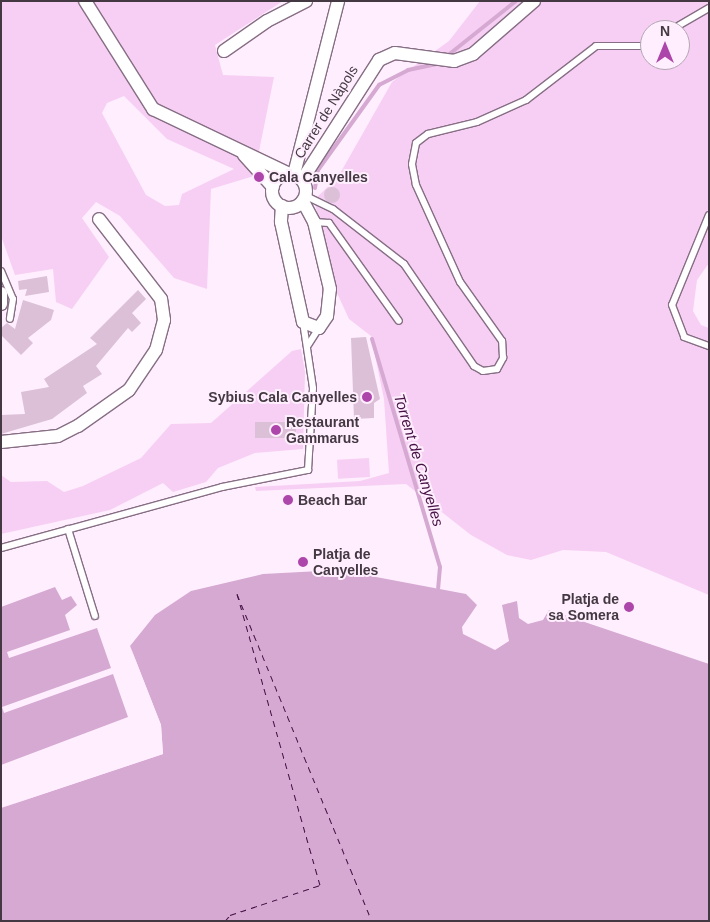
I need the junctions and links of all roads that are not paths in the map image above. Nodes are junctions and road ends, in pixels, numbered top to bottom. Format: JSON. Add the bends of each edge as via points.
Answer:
{"nodes":[{"id":1,"x":85,"y":1,"type":"edge"},
{"id":2,"x":306,"y":1,"type":"edge"},
{"id":3,"x":338,"y":1,"type":"edge"},
{"id":4,"x":534,"y":1,"type":"edge"},
{"id":5,"x":709,"y":8,"type":"edge"},
{"id":6,"x":688,"y":20,"type":"edge"},
{"id":7,"x":640,"y":46,"type":"edge"},
{"id":8,"x":224,"y":51,"type":"dead end"},
{"id":9,"x":235,"y":148,"type":"junction"},
{"id":10,"x":295,"y":176,"type":"junction"},
{"id":11,"x":273,"y":186,"type":"junction"},
{"id":12,"x":304,"y":199,"type":"junction"},
{"id":13,"x":282,"y":206,"type":"junction"},
{"id":14,"x":709,"y":215,"type":"edge"},
{"id":15,"x":99,"y":218,"type":"dead end"},
{"id":16,"x":314,"y":222,"type":"junction"},
{"id":17,"x":1,"y":271,"type":"edge"},
{"id":18,"x":1,"y":293,"type":"edge"},
{"id":19,"x":1,"y":304,"type":"edge"},
{"id":20,"x":10,"y":319,"type":"dead end"},
{"id":21,"x":399,"y":320,"type":"dead end"},
{"id":22,"x":303,"y":322,"type":"junction"},
{"id":23,"x":319,"y":328,"type":"junction"},
{"id":24,"x":308,"y":346,"type":"junction"},
{"id":25,"x":709,"y":346,"type":"edge"},
{"id":26,"x":1,"y":442,"type":"edge"},
{"id":27,"x":68,"y":529,"type":"junction"},
{"id":28,"x":1,"y":548,"type":"edge"},
{"id":29,"x":95,"y":616,"type":"dead end"}],
"edges":[{"from":1,"to":9,"type":"street","via":[[153,109]]},
{"from":2,"to":8,"type":"street","via":[[267,21]]},
{"from":3,"to":10,"type":"street"},
{"from":4,"to":10,"type":"street","name":"Carrer de Nàpols","via":[[473,54],[454,61],[395,53],[379,60]]},
{"from":5,"to":6,"type":"lane"},
{"from":7,"to":12,"type":"lane","via":[[596,46],[526,100],[477,122],[428,134],[416,143],[412,164],[416,185],[460,282],[502,341],[503,358],[497,369],[483,371],[474,366],[404,264],[333,209]]},
{"from":9,"to":10,"type":"street"},
{"from":9,"to":11,"type":"street"},
{"from":10,"to":11,"type":"street"},
{"from":10,"to":12,"type":"street"},
{"from":11,"to":13,"type":"street","via":[[274,198]]},
{"from":12,"to":13,"type":"street","via":[[293,207]]},
{"from":12,"to":16,"type":"street"},
{"from":13,"to":22,"type":"street","via":[[281,222]]},
{"from":14,"to":25,"type":"lane","via":[[672,305],[684,337]]},
{"from":15,"to":26,"type":"street","via":[[161,299],[164,320],[156,350],[130,390],[78,426],[58,436]]},
{"from":16,"to":21,"type":"lane","via":[[330,222]]},
{"from":16,"to":23,"type":"street","via":[[330,289],[327,316]]},
{"from":17,"to":20,"type":"lane","via":[[13,299]]},
{"from":18,"to":19,"type":"street"},
{"from":22,"to":23,"type":"street"},
{"from":22,"to":24,"type":"lane"},
{"from":23,"to":24,"type":"lane"},
{"from":24,"to":27,"type":"lane","via":[[314,432],[308,470],[222,487]]},
{"from":27,"to":28,"type":"lane"},
{"from":27,"to":29,"type":"lane"}]}
